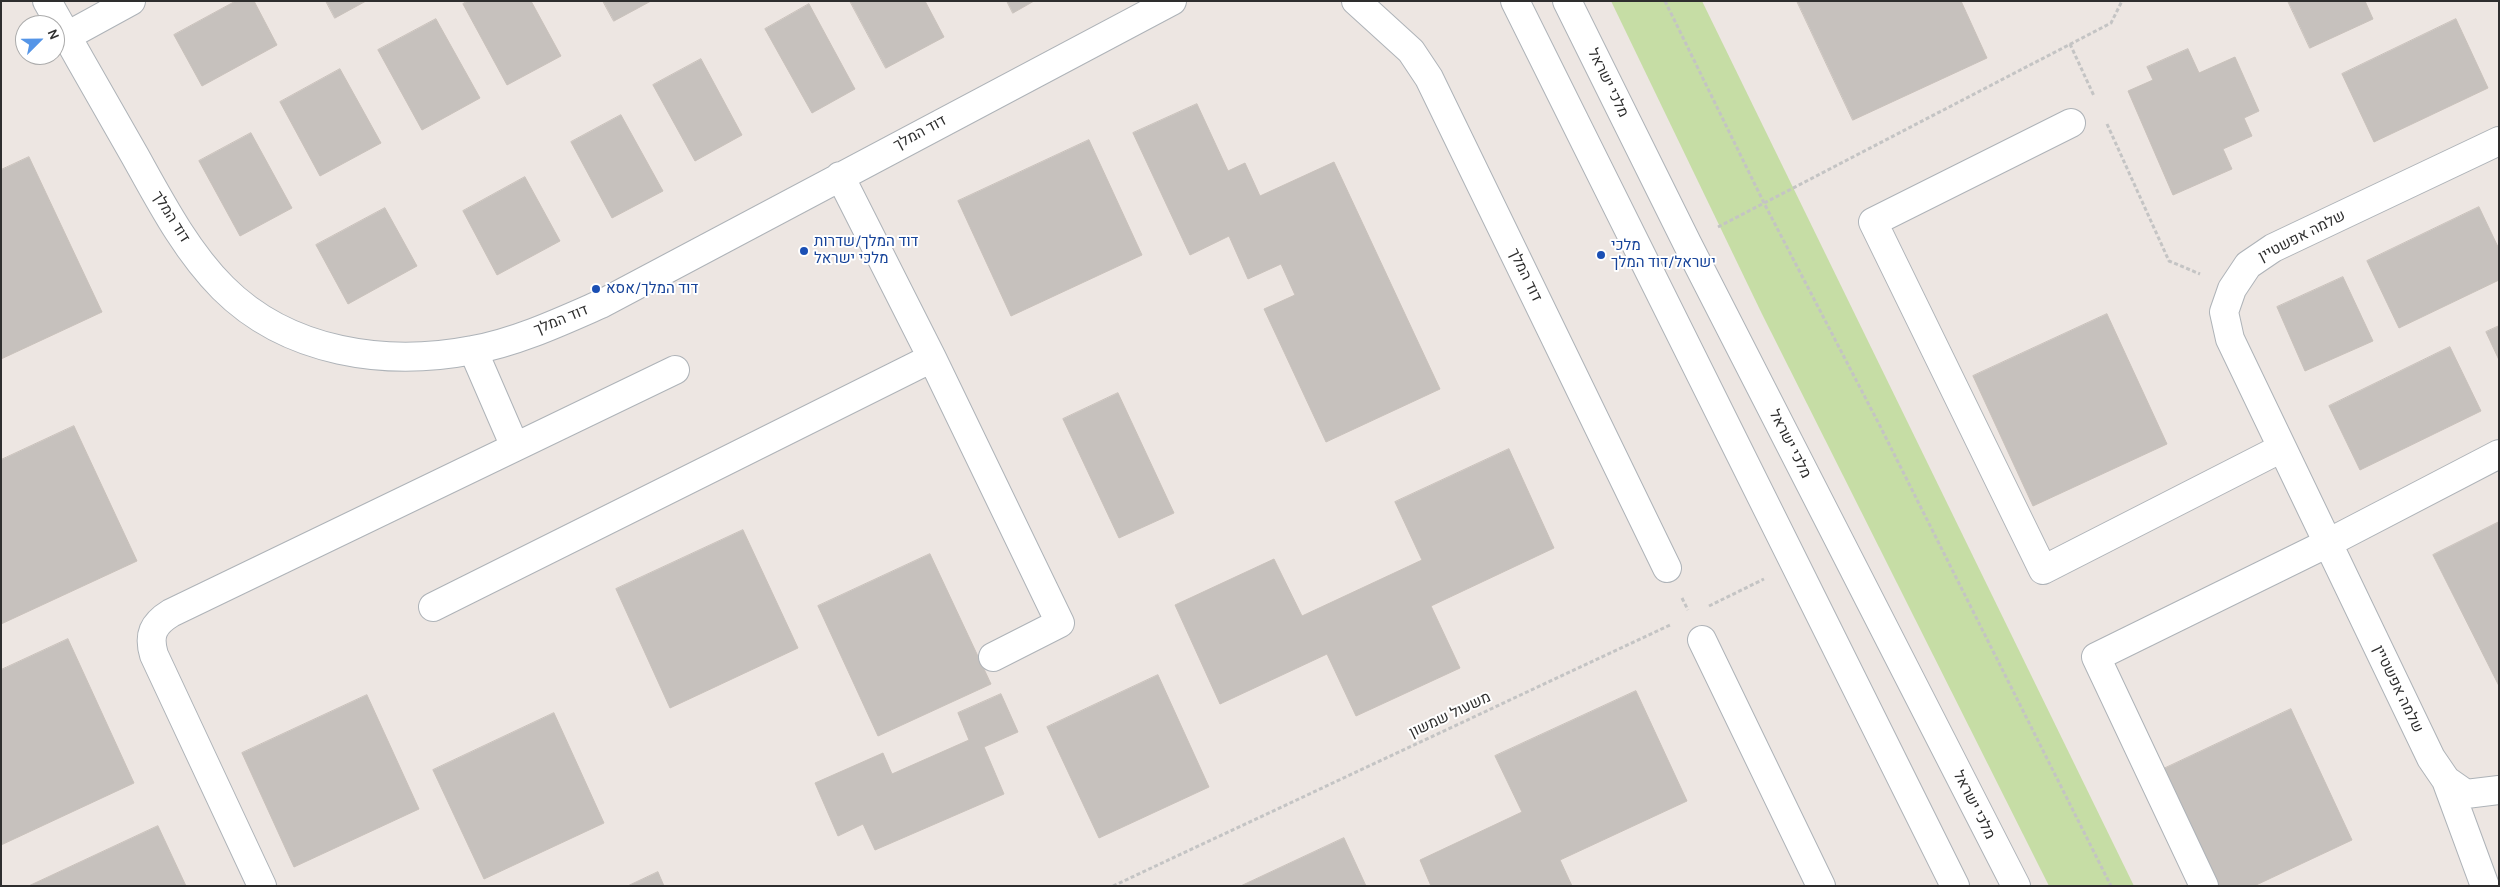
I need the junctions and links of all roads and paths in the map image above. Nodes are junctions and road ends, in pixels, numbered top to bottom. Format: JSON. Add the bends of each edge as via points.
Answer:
{"nodes":[{"id":1,"x":47,"y":1,"type":"edge"},
{"id":2,"x":131,"y":1,"type":"edge"},
{"id":3,"x":1172,"y":1,"type":"edge"},
{"id":4,"x":1356,"y":1,"type":"edge"},
{"id":5,"x":1515,"y":1,"type":"edge"},
{"id":6,"x":1567,"y":1,"type":"edge"},
{"id":7,"x":1665,"y":1,"type":"edge"},
{"id":8,"x":2122,"y":1,"type":"edge"},
{"id":9,"x":67,"y":36,"type":"junction"},
{"id":10,"x":2070,"y":44,"type":"junction"},
{"id":11,"x":2095,"y":98,"type":"dead end"},
{"id":12,"x":2103,"y":116,"type":"dead end"},
{"id":13,"x":2071,"y":123,"type":"dead end"},
{"id":14,"x":2499,"y":141,"type":"edge"},
{"id":15,"x":840,"y":176,"type":"junction"},
{"id":16,"x":1764,"y":203,"type":"junction"},
{"id":17,"x":1687,"y":243,"type":"junction"},
{"id":18,"x":2232,"y":288,"type":"junction"},
{"id":19,"x":473,"y":350,"type":"junction"},
{"id":20,"x":932,"y":358,"type":"junction"},
{"id":21,"x":675,"y":370,"type":"dead end"},
{"id":22,"x":515,"y":447,"type":"junction"},
{"id":23,"x":2282,"y":448,"type":"junction"},
{"id":24,"x":2499,"y":454,"type":"edge"},
{"id":25,"x":2328,"y":543,"type":"junction"},
{"id":26,"x":1795,"y":564,"type":"junction"},
{"id":27,"x":1667,"y":568,"type":"dead end"},
{"id":28,"x":1707,"y":606,"type":"dead end"},
{"id":29,"x":434,"y":607,"type":"dead end"},
{"id":30,"x":1672,"y":624,"type":"dead end"},
{"id":31,"x":1702,"y":640,"type":"dead end"},
{"id":32,"x":993,"y":657,"type":"dead end"},
{"id":33,"x":2446,"y":780,"type":"junction"},
{"id":34,"x":2499,"y":790,"type":"edge"},
{"id":35,"x":1815,"y":884,"type":"edge"},
{"id":36,"x":262,"y":886,"type":"edge"},
{"id":37,"x":1113,"y":886,"type":"edge"},
{"id":38,"x":1955,"y":886,"type":"edge"},
{"id":39,"x":2016,"y":886,"type":"edge"},
{"id":40,"x":2111,"y":886,"type":"edge"},
{"id":41,"x":2204,"y":886,"type":"edge"},
{"id":42,"x":2485,"y":886,"type":"edge"}],
"edges":[{"from":1,"to":9,"type":"street","name":"דוד המלך"},
{"from":2,"to":9,"type":"street"},
{"from":3,"to":15,"type":"street","name":"דוד המלך"},
{"from":4,"to":27,"type":"street","name":"דוד המלך","via":[[1412,51],[1429,78]]},
{"from":5,"to":26,"type":"street"},
{"from":6,"to":17,"type":"street","name":"מלכי ישראל"},
{"from":7,"to":16,"type":"path"},
{"from":8,"to":10,"type":"path","via":[[2111,23]]},
{"from":9,"to":19,"type":"street","name":"דוד המלך","via":[[165,210],[194,254],[223,288],[260,318],[304,340],[339,351],[418,356]]},
{"from":10,"to":11,"type":"path"},
{"from":10,"to":16,"type":"path"},
{"from":12,"to":18,"type":"path","via":[[2169,261]]},
{"from":13,"to":23,"type":"street","via":[[1873,222],[2043,570]]},
{"from":14,"to":18,"type":"street","name":"שלמה אפשטיין","via":[[2273,248],[2248,265]]},
{"from":15,"to":19,"type":"street","name":"דוד המלך","via":[[601,304],[510,341]]},
{"from":15,"to":20,"type":"street"},
{"from":16,"to":17,"type":"path"},
{"from":16,"to":40,"type":"path"},
{"from":17,"to":39,"type":"street","name":"מלכי ישראל"},
{"from":18,"to":23,"type":"street","name":"שלמה אפשטיין","via":[[2224,312],[2230,339]]},
{"from":19,"to":22,"type":"street"},
{"from":20,"to":29,"type":"street"},
{"from":20,"to":32,"type":"street","via":[[1060,623]]},
{"from":21,"to":22,"type":"street"},
{"from":22,"to":36,"type":"street","via":[[171,613],[153,627],[150,638],[154,655]]},
{"from":23,"to":25,"type":"street","name":"שלמה אפשטיין"},
{"from":24,"to":25,"type":"street"},
{"from":25,"to":33,"type":"street","name":"שלמה אפשטיין","via":[[2431,758]]},
{"from":25,"to":41,"type":"street","via":[[2096,656]]},
{"from":26,"to":28,"type":"path"},
{"from":26,"to":38,"type":"street"},
{"from":30,"to":37,"type":"path","name":"משעול שמשון"},
{"from":31,"to":35,"type":"street"},
{"from":33,"to":34,"type":"street","name":"שלמה אפשטיין","via":[[2466,794]]},
{"from":33,"to":42,"type":"street"}]}
